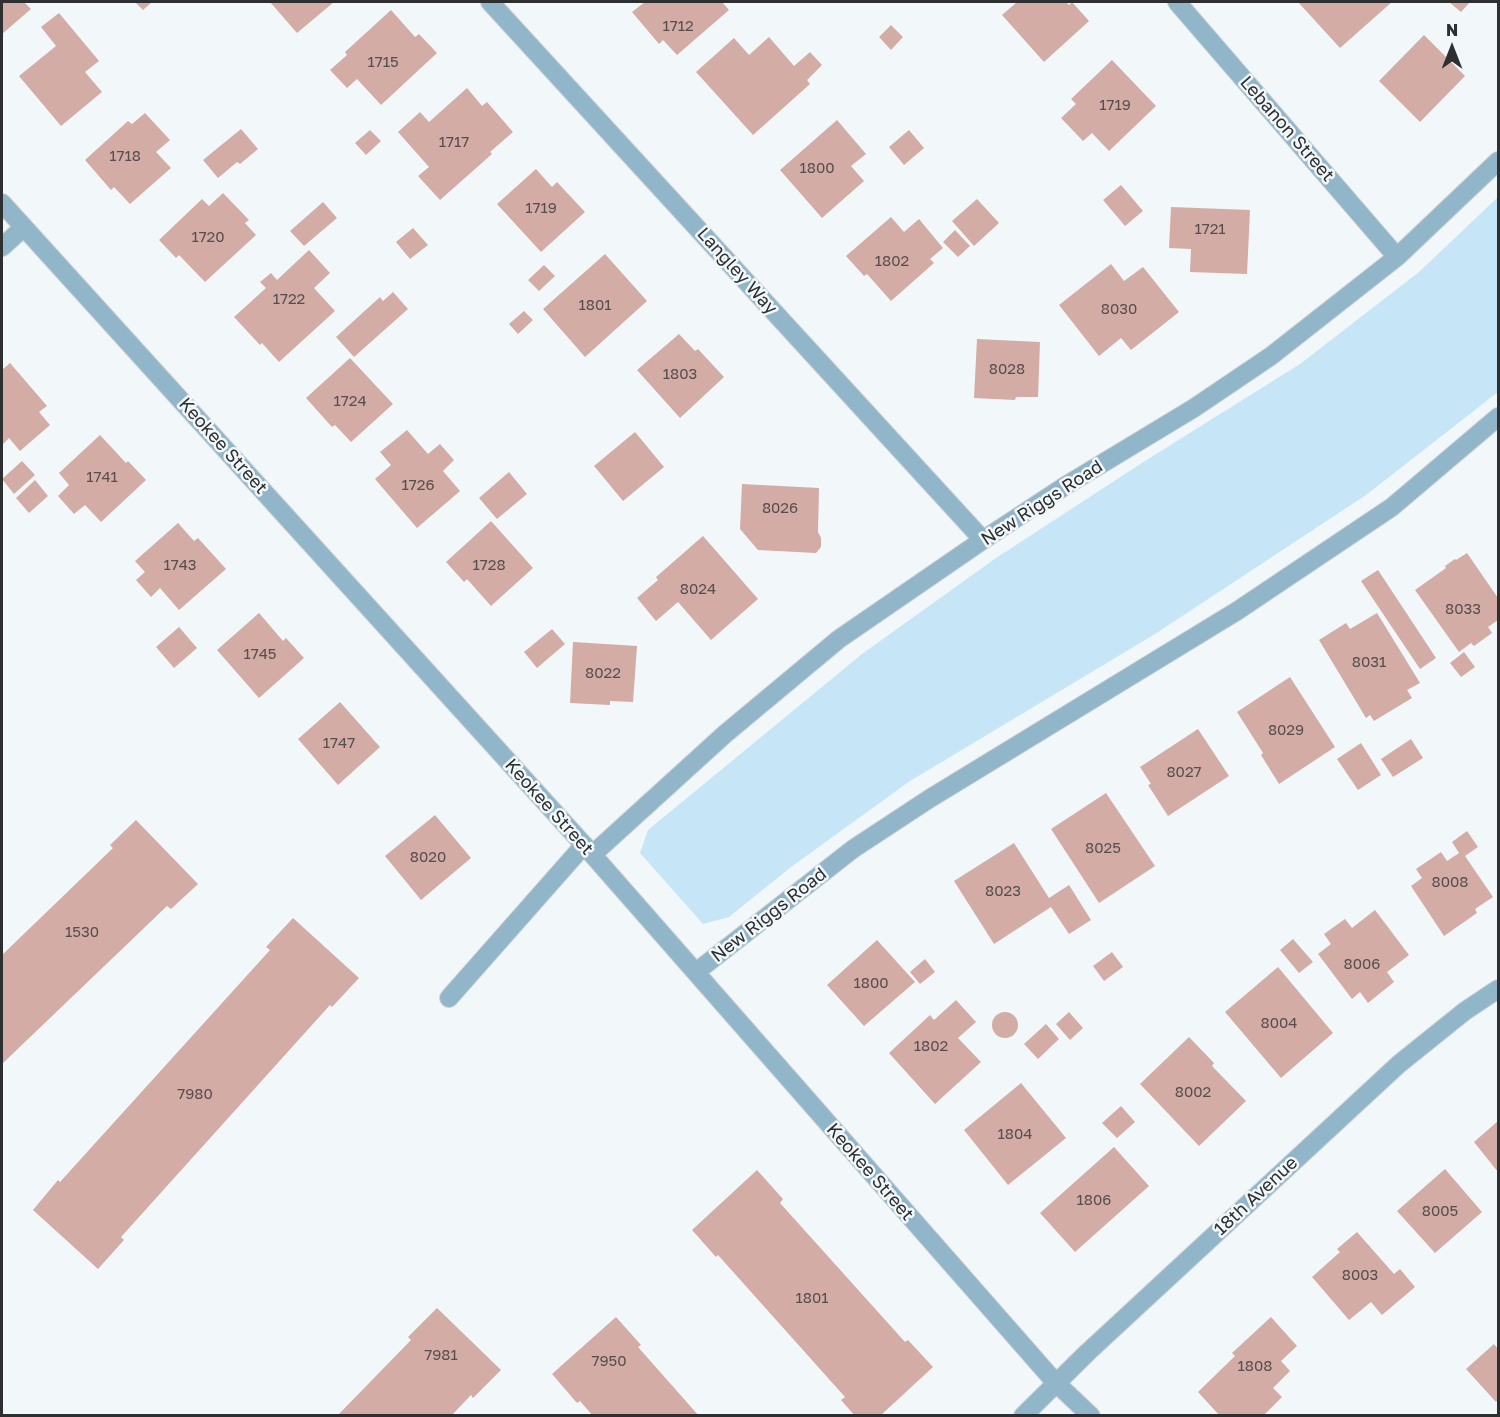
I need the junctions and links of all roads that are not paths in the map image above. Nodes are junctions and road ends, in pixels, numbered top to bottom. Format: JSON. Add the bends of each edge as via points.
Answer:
{"nodes":[{"id":1,"x":490,"y":2,"type":"edge"},
{"id":2,"x":1177,"y":2,"type":"edge"},
{"id":3,"x":1498,"y":161,"type":"edge"},
{"id":4,"x":2,"y":203,"type":"edge"},
{"id":5,"x":24,"y":227,"type":"junction"},
{"id":6,"x":2,"y":247,"type":"edge"},
{"id":7,"x":1397,"y":257,"type":"junction"},
{"id":8,"x":1498,"y":417,"type":"edge"},
{"id":9,"x":983,"y":540,"type":"junction"},
{"id":10,"x":588,"y":850,"type":"junction"},
{"id":11,"x":696,"y":972,"type":"junction"},
{"id":12,"x":1498,"y":989,"type":"edge"},
{"id":13,"x":449,"y":998,"type":"dead end"},
{"id":14,"x":1055,"y":1382,"type":"junction"},
{"id":15,"x":1023,"y":1416,"type":"edge"},
{"id":16,"x":1091,"y":1416,"type":"edge"}],
"edges":[{"from":1,"to":9,"type":"street","name":"Langley Way"},
{"from":2,"to":7,"type":"street","name":"Lebanon Street"},
{"from":3,"to":7,"type":"street","name":"New Riggs Road"},
{"from":4,"to":5,"type":"street","name":"Keokee Street"},
{"from":5,"to":6,"type":"street"},
{"from":5,"to":10,"type":"street","name":"Keokee Street"},
{"from":7,"to":9,"type":"street","name":"New Riggs Road","via":[[1262,362]]},
{"from":8,"to":11,"type":"street","name":"New Riggs Road","via":[[1392,507],[1236,611],[853,849]]},
{"from":9,"to":10,"type":"street","name":"New Riggs Road","via":[[839,639]]},
{"from":10,"to":11,"type":"street","name":"Keokee Street"},
{"from":10,"to":13,"type":"street","name":"New Riggs Road"},
{"from":11,"to":14,"type":"street","name":"Keokee Street"},
{"from":12,"to":14,"type":"street","name":"18th Avenue","via":[[1399,1064]]},
{"from":14,"to":15,"type":"street","name":"18th Avenue"},
{"from":14,"to":16,"type":"street","name":"Keokee Street"}]}
